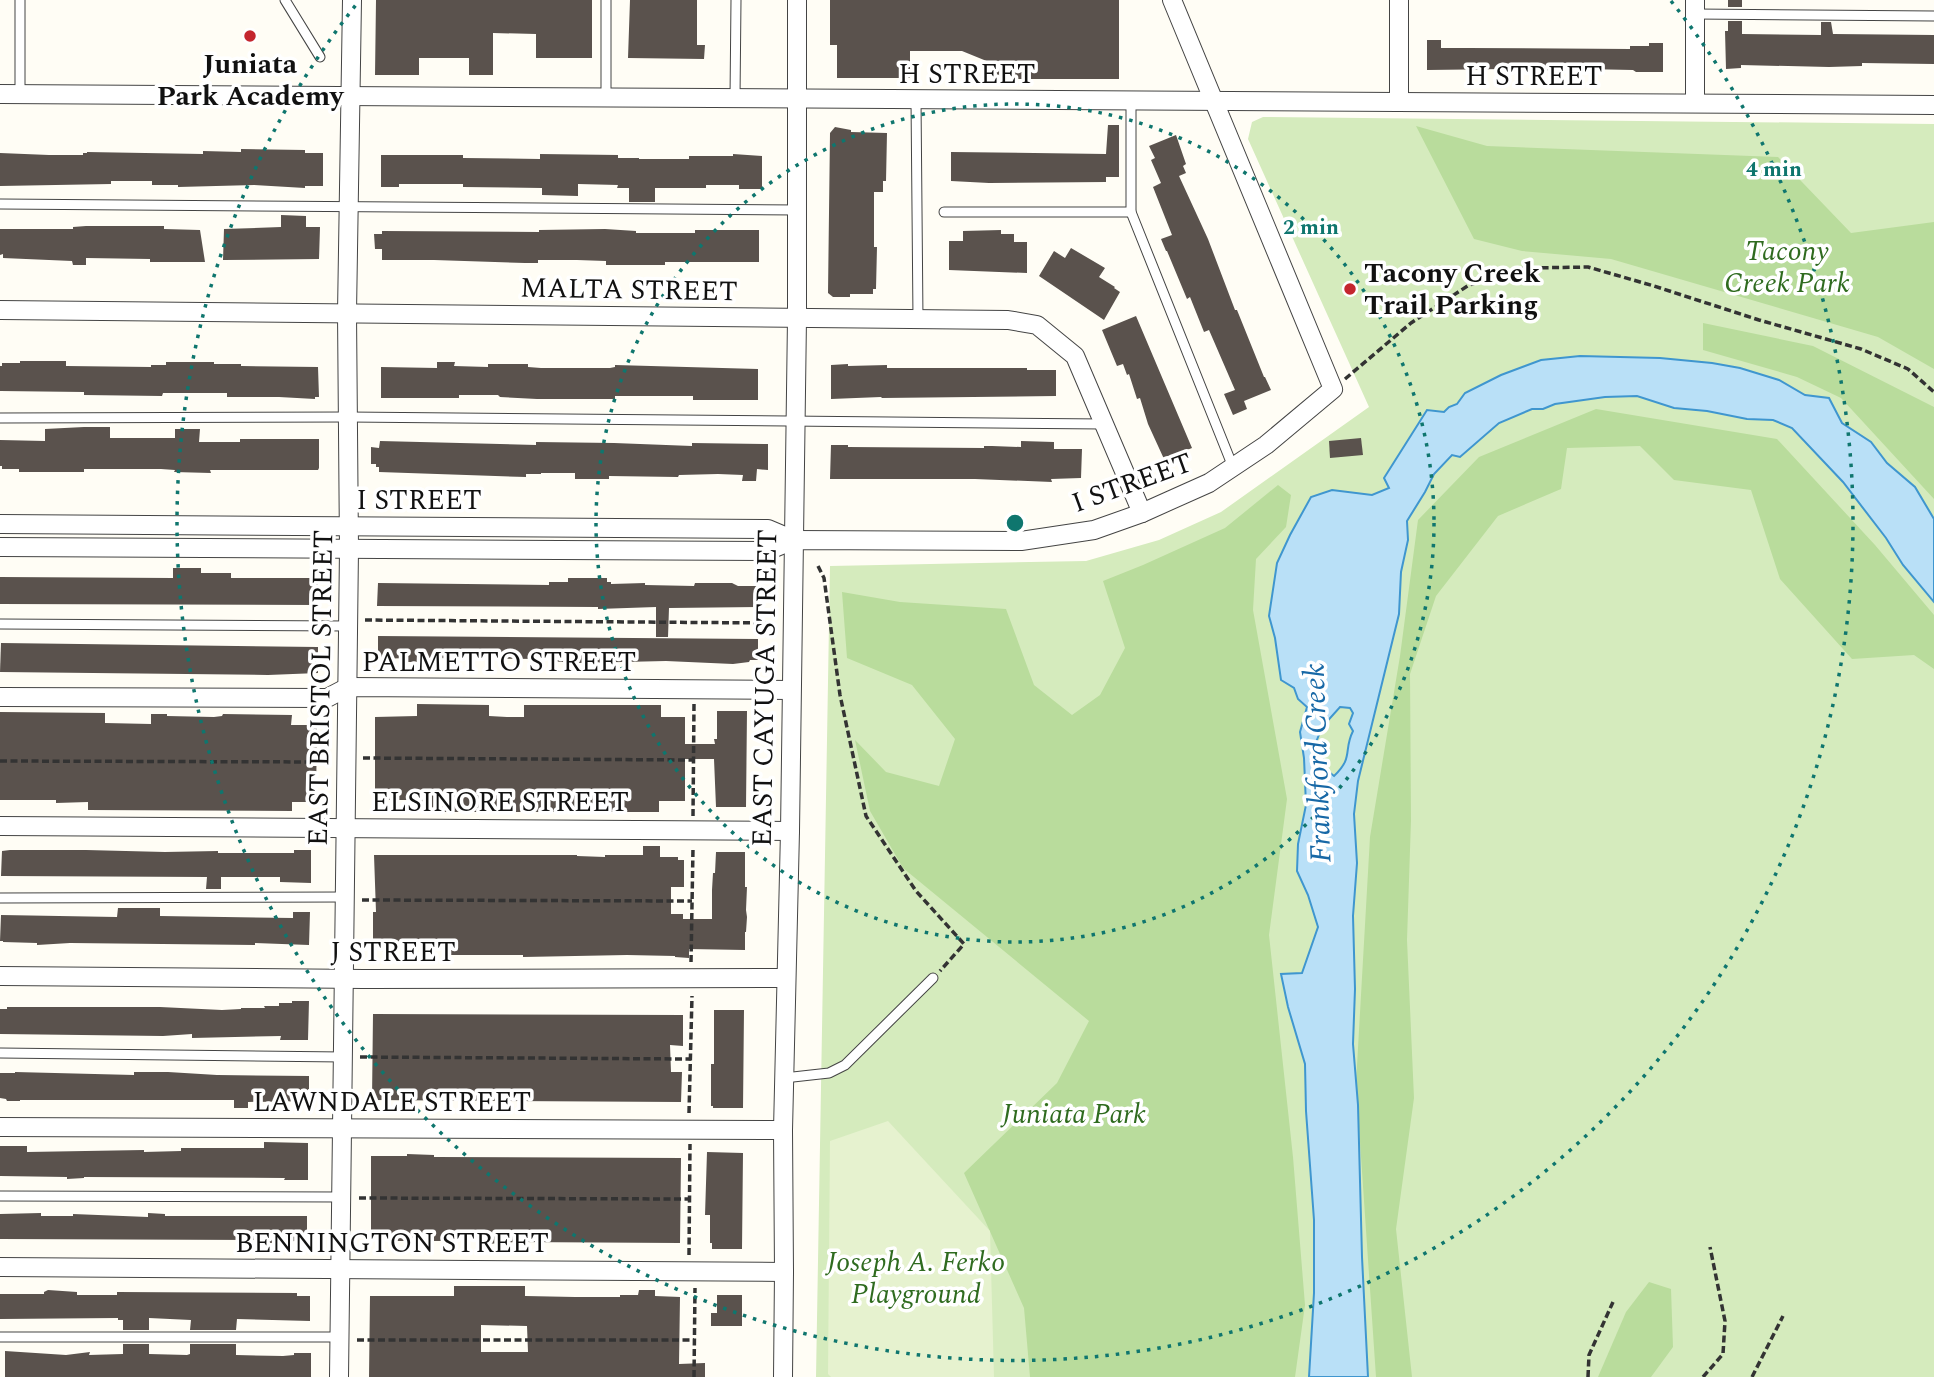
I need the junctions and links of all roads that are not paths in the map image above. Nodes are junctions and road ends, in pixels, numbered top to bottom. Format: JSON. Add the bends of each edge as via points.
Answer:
{"nodes":[{"id":1,"x":20,"y":0,"type":"edge"},
{"id":2,"x":285,"y":0,"type":"edge"},
{"id":3,"x":352,"y":0,"type":"edge"},
{"id":4,"x":606,"y":0,"type":"edge"},
{"id":5,"x":736,"y":0,"type":"edge"},
{"id":6,"x":797,"y":0,"type":"edge"},
{"id":7,"x":1171,"y":0,"type":"edge"},
{"id":8,"x":1399,"y":0,"type":"edge"},
{"id":9,"x":1695,"y":7,"type":"edge"},
{"id":10,"x":1934,"y":16,"type":"edge"},
{"id":11,"x":320,"y":57,"type":"dead end"},
{"id":12,"x":0,"y":94,"type":"edge"},
{"id":13,"x":20,"y":94,"type":"junction"},
{"id":14,"x":351,"y":96,"type":"junction"},
{"id":15,"x":606,"y":97,"type":"junction"},
{"id":16,"x":735,"y":99,"type":"junction"},
{"id":17,"x":797,"y":99,"type":"junction"},
{"id":18,"x":916,"y":100,"type":"junction"},
{"id":19,"x":1131,"y":101,"type":"junction"},
{"id":20,"x":1213,"y":102,"type":"junction"},
{"id":21,"x":1399,"y":102,"type":"junction"},
{"id":22,"x":1695,"y":103,"type":"junction"},
{"id":23,"x":1934,"y":105,"type":"edge"},
{"id":24,"x":0,"y":204,"type":"edge"},
{"id":25,"x":349,"y":206,"type":"junction"},
{"id":26,"x":797,"y":210,"type":"junction"},
{"id":27,"x":944,"y":212,"type":"dead end"},
{"id":28,"x":1131,"y":212,"type":"junction"},
{"id":29,"x":0,"y":310,"type":"edge"},
{"id":30,"x":347,"y":313,"type":"junction"},
{"id":31,"x":797,"y":318,"type":"junction"},
{"id":32,"x":918,"y":319,"type":"junction"},
{"id":33,"x":348,"y":417,"type":"junction"},
{"id":34,"x":0,"y":418,"type":"edge"},
{"id":35,"x":795,"y":421,"type":"junction"},
{"id":36,"x":1105,"y":424,"type":"junction"},
{"id":37,"x":1233,"y":467,"type":"junction"},
{"id":38,"x":1143,"y":513,"type":"junction"},
{"id":39,"x":0,"y":524,"type":"edge"},
{"id":40,"x":349,"y":526,"type":"junction"},
{"id":41,"x":794,"y":540,"type":"junction"},
{"id":42,"x":0,"y":547,"type":"edge"},
{"id":43,"x":349,"y":549,"type":"junction"},
{"id":44,"x":357,"y":623,"type":"junction"},
{"id":45,"x":0,"y":624,"type":"edge"},
{"id":46,"x":348,"y":687,"type":"junction"},
{"id":47,"x":791,"y":690,"type":"junction"},
{"id":48,"x":0,"y":697,"type":"edge"},
{"id":49,"x":0,"y":826,"type":"edge"},
{"id":50,"x":346,"y":827,"type":"junction"},
{"id":51,"x":790,"y":831,"type":"junction"},
{"id":52,"x":0,"y":898,"type":"edge"},
{"id":53,"x":354,"y":898,"type":"junction"},
{"id":54,"x":0,"y":976,"type":"edge"},
{"id":55,"x":344,"y":978,"type":"junction"},
{"id":56,"x":785,"y":978,"type":"junction"},
{"id":57,"x":933,"y":978,"type":"road end"},
{"id":58,"x":0,"y":1053,"type":"edge"},
{"id":59,"x":351,"y":1057,"type":"junction"},
{"id":60,"x":784,"y":1078,"type":"junction"},
{"id":61,"x":0,"y":1127,"type":"edge"},
{"id":62,"x":342,"y":1128,"type":"junction"},
{"id":63,"x":783,"y":1130,"type":"junction"},
{"id":64,"x":0,"y":1196,"type":"edge"},
{"id":65,"x":350,"y":1197,"type":"junction"},
{"id":66,"x":0,"y":1267,"type":"edge"},
{"id":67,"x":341,"y":1269,"type":"junction"},
{"id":68,"x":785,"y":1272,"type":"junction"},
{"id":69,"x":0,"y":1337,"type":"edge"},
{"id":70,"x":349,"y":1338,"type":"junction"},
{"id":71,"x":339,"y":1377,"type":"edge"},
{"id":72,"x":783,"y":1377,"type":"edge"}],
"edges":[{"from":1,"to":13,"type":"lane"},
{"from":2,"to":11,"type":"lane"},
{"from":3,"to":14,"type":"street","name":"EAST BRISTOL STREET"},
{"from":4,"to":15,"type":"lane"},
{"from":5,"to":16,"type":"lane"},
{"from":6,"to":17,"type":"street","name":"EAST CAYUGA STREET"},
{"from":7,"to":20,"type":"street"},
{"from":8,"to":21,"type":"street"},
{"from":9,"to":10,"type":"lane"},
{"from":9,"to":22,"type":"street"},
{"from":12,"to":13,"type":"street","name":"H STREET"},
{"from":13,"to":14,"type":"street","name":"H STREET"},
{"from":14,"to":15,"type":"street","name":"H STREET"},
{"from":14,"to":25,"type":"street","name":"EAST BRISTOL STREET"},
{"from":15,"to":16,"type":"street","name":"H STREET"},
{"from":16,"to":17,"type":"street","name":"H STREET"},
{"from":17,"to":18,"type":"street","name":"H STREET"},
{"from":17,"to":26,"type":"street","name":"EAST CAYUGA STREET"},
{"from":18,"to":19,"type":"street","name":"H STREET"},
{"from":18,"to":32,"type":"lane"},
{"from":19,"to":20,"type":"street","name":"H STREET"},
{"from":19,"to":28,"type":"lane"},
{"from":20,"to":21,"type":"street","name":"H STREET"},
{"from":20,"to":37,"type":"street","name":"I STREET","via":[[1333,389]]},
{"from":21,"to":22,"type":"street","name":"H STREET"},
{"from":22,"to":23,"type":"street","name":"H STREET"},
{"from":24,"to":25,"type":"lane"},
{"from":25,"to":26,"type":"lane"},
{"from":25,"to":30,"type":"street","name":"EAST BRISTOL STREET"},
{"from":26,"to":31,"type":"street","name":"EAST CAYUGA STREET"},
{"from":27,"to":28,"type":"lane"},
{"from":28,"to":37,"type":"lane"},
{"from":29,"to":30,"type":"street","name":"MALTA STREET"},
{"from":30,"to":31,"type":"street","name":"MALTA STREET"},
{"from":30,"to":33,"type":"street","name":"EAST BRISTOL STREET"},
{"from":31,"to":32,"type":"street","name":"MALTA STREET"},
{"from":31,"to":35,"type":"street","name":"EAST CAYUGA STREET"},
{"from":32,"to":36,"type":"street","name":"MALTA STREET","via":[[1008,320],[1037,326],[1075,356]]},
{"from":33,"to":34,"type":"lane"},
{"from":33,"to":35,"type":"lane"},
{"from":33,"to":40,"type":"street","name":"EAST BRISTOL STREET"},
{"from":35,"to":36,"type":"lane"},
{"from":35,"to":41,"type":"street","name":"EAST CAYUGA STREET"},
{"from":36,"to":38,"type":"street","name":"MALTA STREET"},
{"from":37,"to":38,"type":"street","name":"I STREET"},
{"from":38,"to":41,"type":"street","name":"I STREET","via":[[1094,530],[1021,541]]},
{"from":39,"to":40,"type":"street","name":"I STREET"},
{"from":40,"to":41,"type":"street","name":"I STREET","via":[[768,529]]},
{"from":40,"to":43,"type":"street","name":"EAST BRISTOL STREET"},
{"from":41,"to":43,"type":"street","name":"I STREET","via":[[767,551]]},
{"from":41,"to":47,"type":"street","name":"EAST CAYUGA STREET"},
{"from":42,"to":43,"type":"street","name":"I STREET"},
{"from":43,"to":44,"type":"street","name":"EAST BRISTOL STREET"},
{"from":44,"to":45,"type":"lane"},
{"from":44,"to":46,"type":"street","name":"EAST BRISTOL STREET"},
{"from":46,"to":47,"type":"street","name":"PALMETTO STREET"},
{"from":46,"to":48,"type":"street","name":"PALMETTO STREET","via":[[327,698]]},
{"from":46,"to":50,"type":"street","name":"EAST BRISTOL STREET"},
{"from":47,"to":51,"type":"street","name":"EAST CAYUGA STREET"},
{"from":49,"to":50,"type":"street","name":"ELSINORE STREET"},
{"from":50,"to":51,"type":"street","name":"ELSINORE STREET"},
{"from":50,"to":53,"type":"street","name":"EAST BRISTOL STREET"},
{"from":51,"to":56,"type":"street","name":"EAST CAYUGA STREET"},
{"from":52,"to":53,"type":"lane"},
{"from":53,"to":55,"type":"street","name":"EAST BRISTOL STREET"},
{"from":54,"to":55,"type":"street","name":"J STREET"},
{"from":55,"to":56,"type":"street","name":"J STREET"},
{"from":55,"to":59,"type":"street","name":"EAST BRISTOL STREET"},
{"from":56,"to":60,"type":"street","name":"EAST CAYUGA STREET"},
{"from":57,"to":60,"type":"lane","via":[[845,1065],[829,1073]]},
{"from":58,"to":59,"type":"lane"},
{"from":59,"to":62,"type":"street","name":"EAST BRISTOL STREET"},
{"from":60,"to":63,"type":"street","name":"EAST CAYUGA STREET"},
{"from":61,"to":62,"type":"street","name":"LAWNDALE STREET"},
{"from":62,"to":63,"type":"street","name":"LAWNDALE STREET"},
{"from":62,"to":65,"type":"street","name":"EAST BRISTOL STREET"},
{"from":63,"to":68,"type":"street","name":"EAST CAYUGA STREET"},
{"from":64,"to":65,"type":"lane"},
{"from":65,"to":67,"type":"street","name":"EAST BRISTOL STREET"},
{"from":66,"to":67,"type":"street","name":"BENNINGTON STREET"},
{"from":67,"to":68,"type":"street","name":"BENNINGTON STREET"},
{"from":67,"to":70,"type":"street","name":"EAST BRISTOL STREET"},
{"from":68,"to":72,"type":"street","name":"EAST CAYUGA STREET"},
{"from":69,"to":70,"type":"lane"},
{"from":70,"to":71,"type":"street","name":"EAST BRISTOL STREET"}]}
